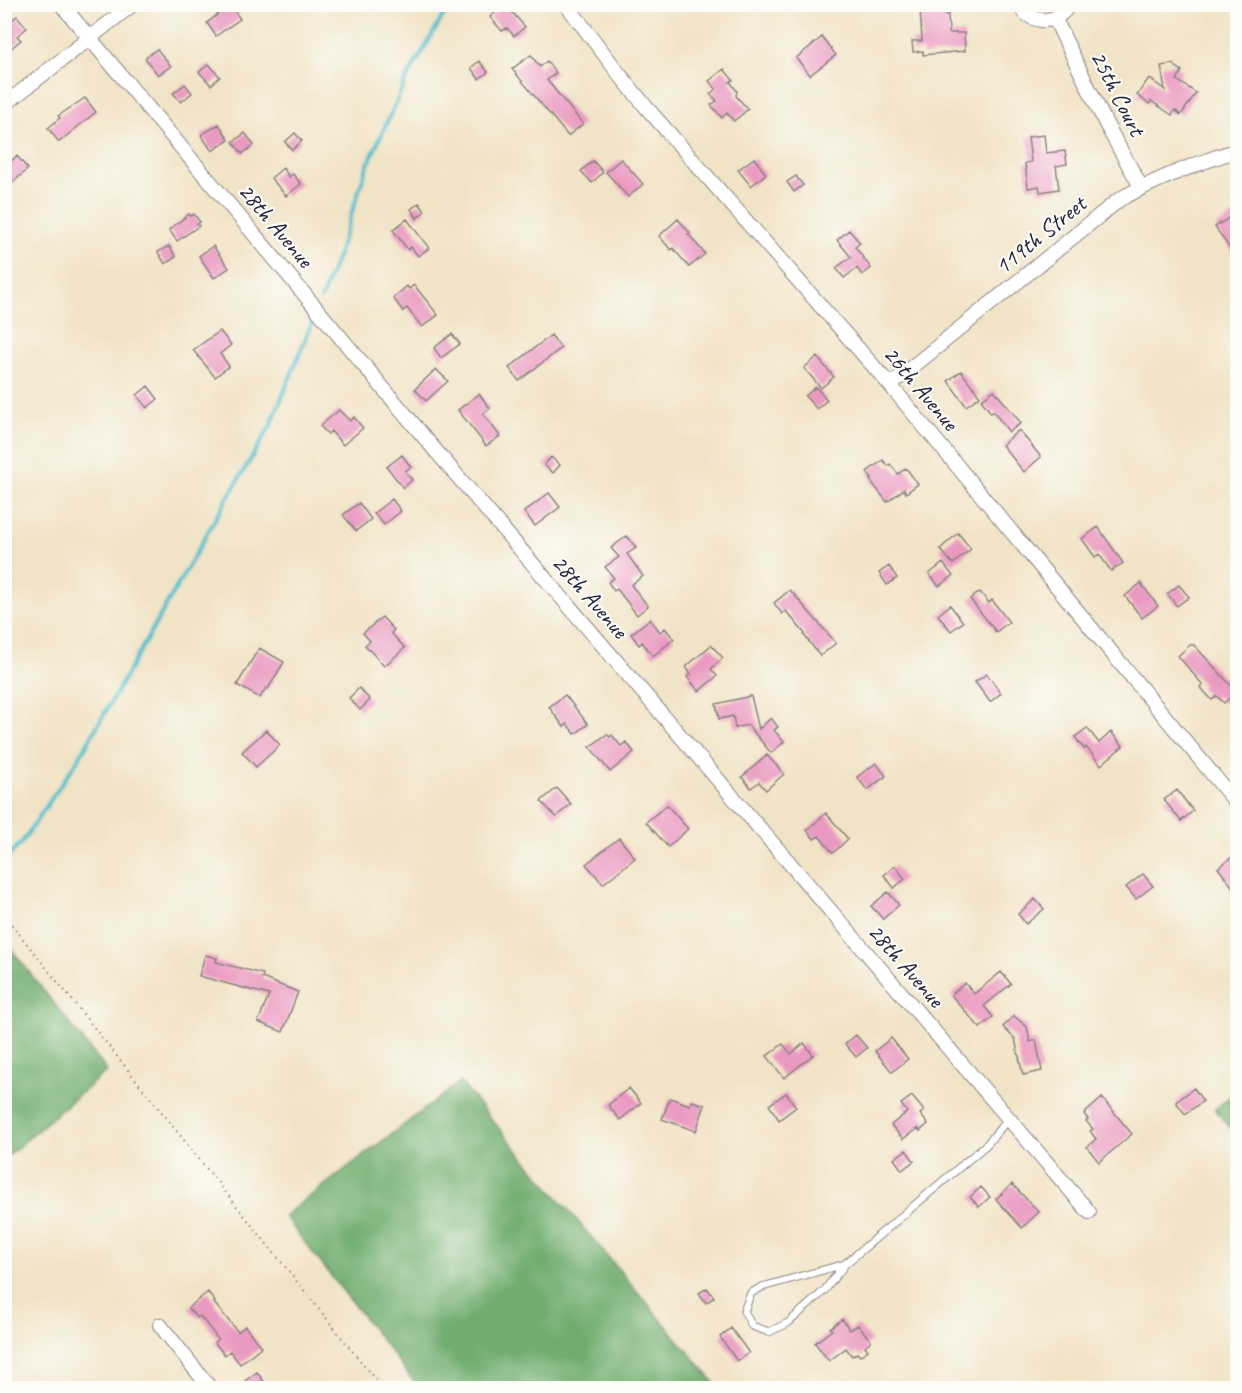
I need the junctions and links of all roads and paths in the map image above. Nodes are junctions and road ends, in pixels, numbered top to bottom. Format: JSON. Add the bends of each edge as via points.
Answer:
{"nodes":[{"id":1,"x":61,"y":4,"type":"edge"},
{"id":2,"x":133,"y":4,"type":"edge"},
{"id":3,"x":566,"y":4,"type":"edge"},
{"id":4,"x":1019,"y":4,"type":"edge"},
{"id":5,"x":1069,"y":4,"type":"edge"},
{"id":6,"x":1055,"y":19,"type":"junction"},
{"id":7,"x":89,"y":39,"type":"junction"},
{"id":8,"x":4,"y":105,"type":"edge"},
{"id":9,"x":1238,"y":150,"type":"edge"},
{"id":10,"x":1142,"y":188,"type":"junction"},
{"id":11,"x":890,"y":385,"type":"junction"},
{"id":12,"x":1238,"y":804,"type":"edge"},
{"id":13,"x":4,"y":915,"type":"edge"},
{"id":14,"x":1009,"y":1118,"type":"junction"},
{"id":15,"x":1089,"y":1212,"type":"dead end"},
{"id":16,"x":845,"y":1264,"type":"junction"},
{"id":17,"x":160,"y":1325,"type":"dead end"},
{"id":18,"x":210,"y":1389,"type":"edge"},
{"id":19,"x":382,"y":1389,"type":"edge"}],
"edges":[{"from":1,"to":7,"type":"street","name":"28th Avenue"},
{"from":2,"to":7,"type":"street"},
{"from":3,"to":11,"type":"street","name":"26th Avenue","via":[[646,106]]},
{"from":4,"to":6,"type":"street","via":[[1036,20]]},
{"from":5,"to":6,"type":"street"},
{"from":6,"to":10,"type":"street","name":"25th Court"},
{"from":7,"to":8,"type":"street"},
{"from":7,"to":14,"type":"street","name":"28th Avenue","via":[[435,450]]},
{"from":9,"to":10,"type":"street","name":"119th Street"},
{"from":10,"to":11,"type":"street","name":"119th Street","via":[[1120,199]]},
{"from":11,"to":12,"type":"street","name":"26th Avenue"},
{"from":13,"to":19,"type":"path"},
{"from":14,"to":15,"type":"street","name":"28th Avenue"},
{"from":14,"to":16,"type":"lane","via":[[987,1144]]},
{"from":16,"to":16,"type":"lane","via":[[752,1293],[744,1311],[752,1326],[769,1332],[788,1323],[824,1292]]},
{"from":17,"to":18,"type":"street"}]}
